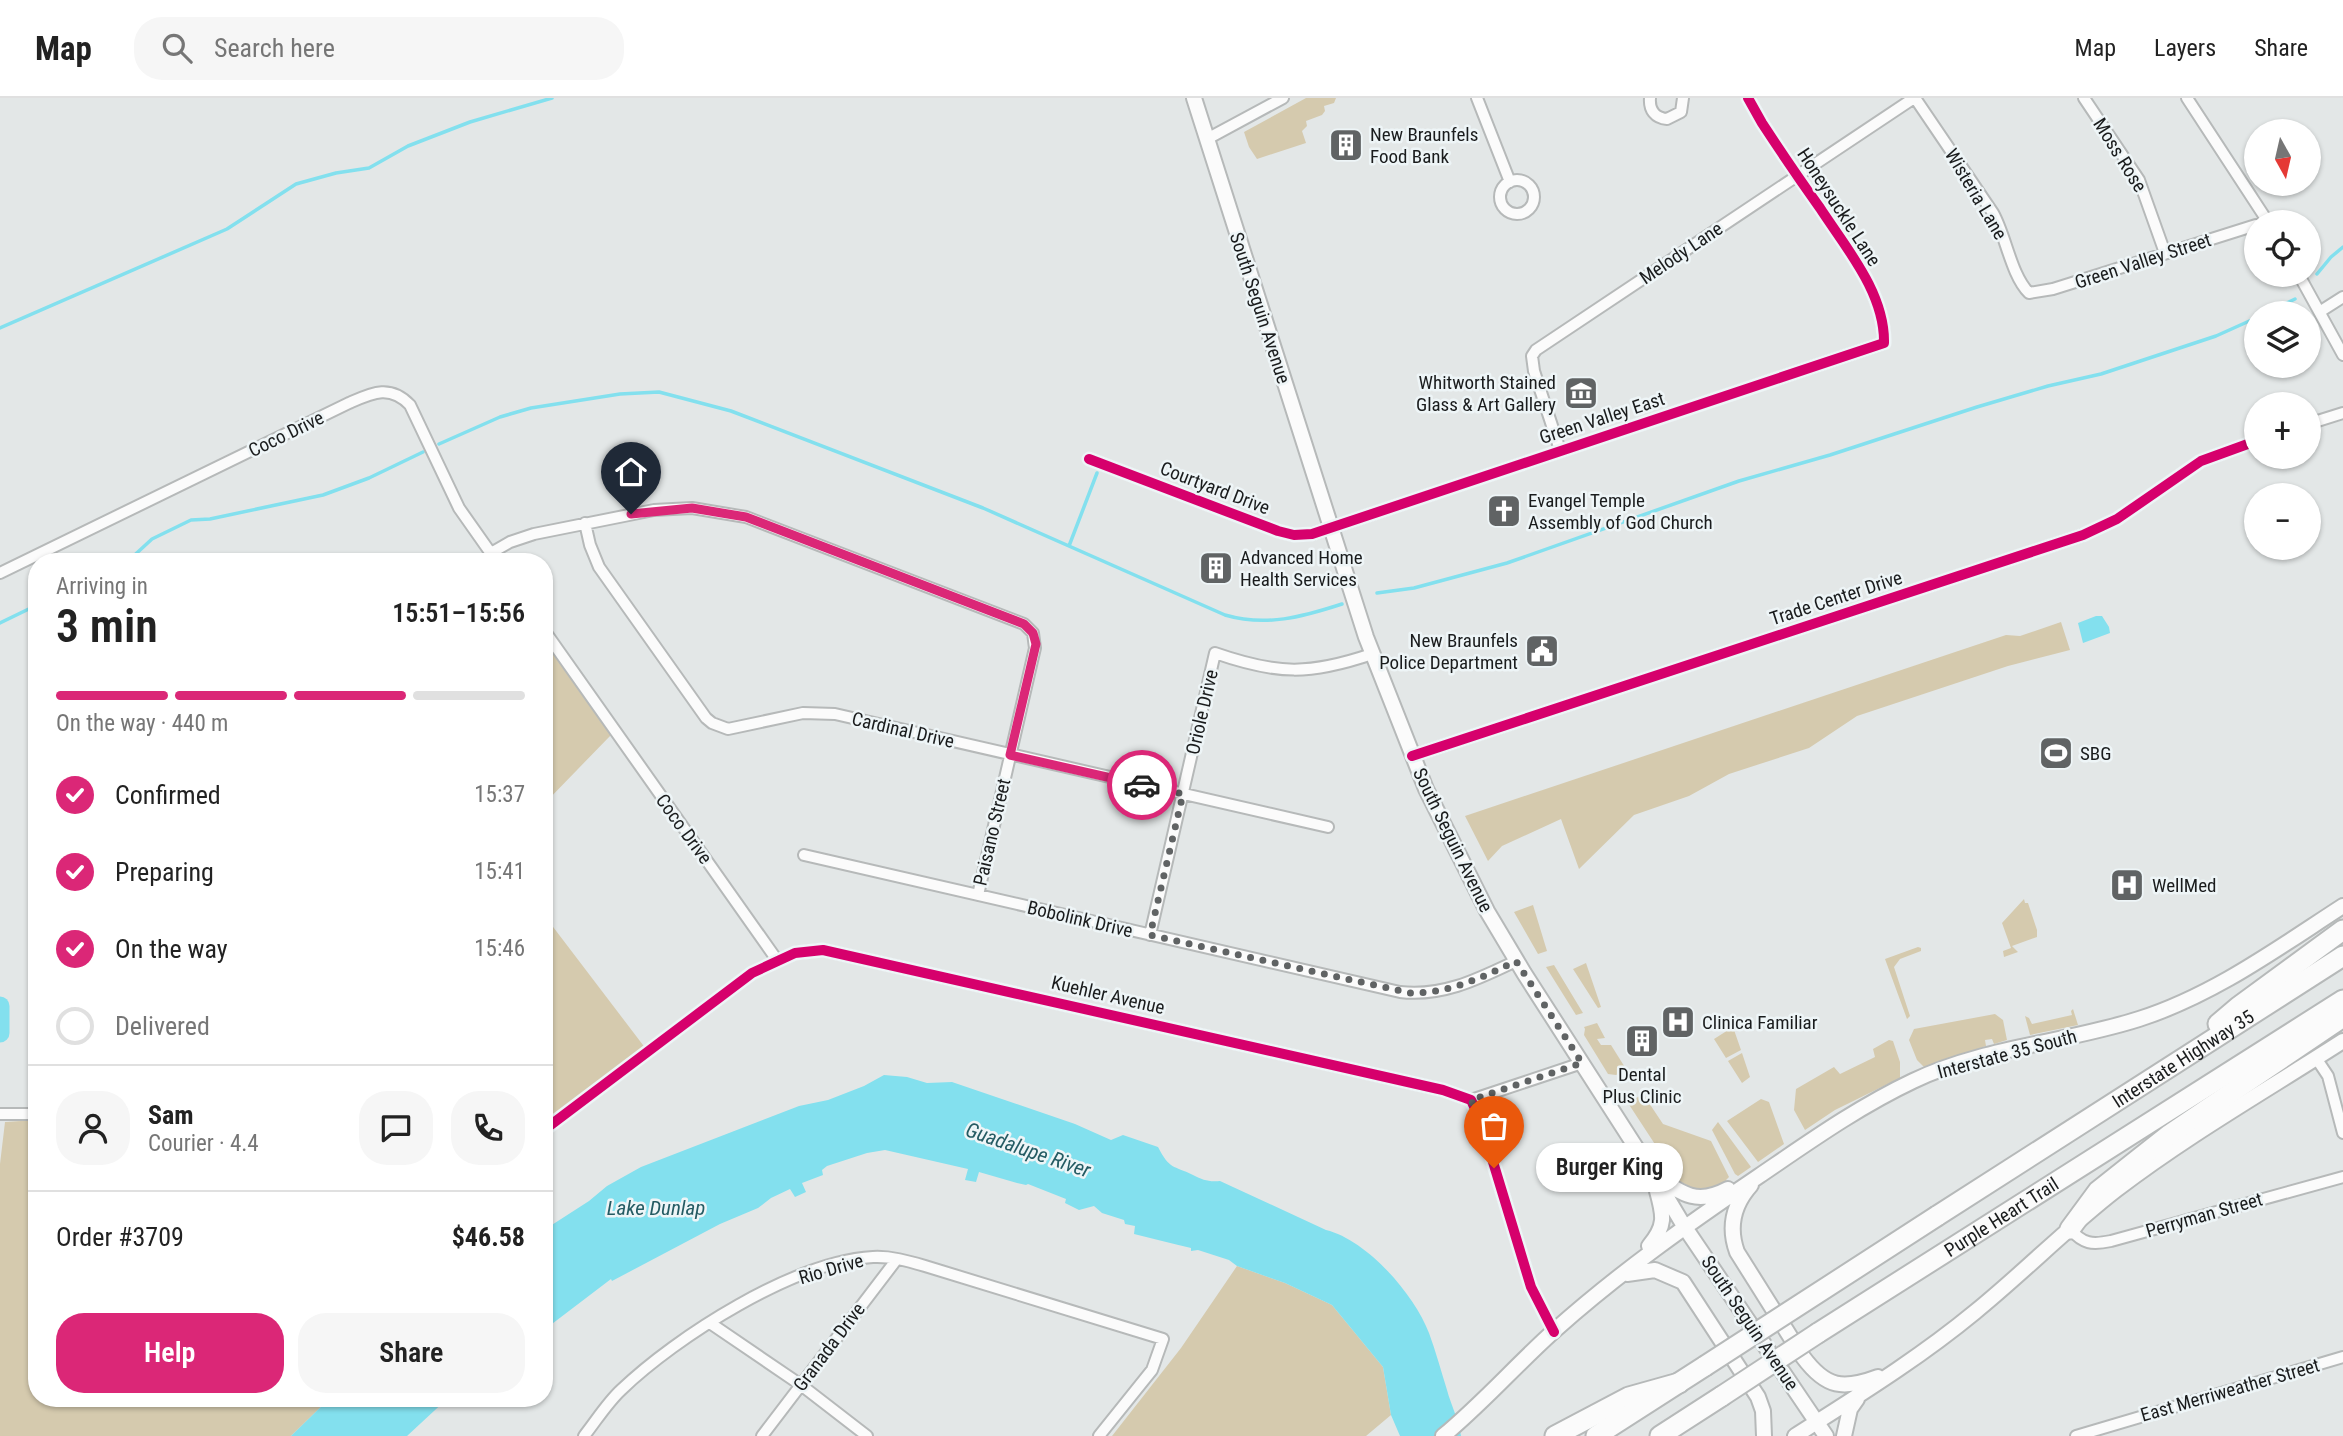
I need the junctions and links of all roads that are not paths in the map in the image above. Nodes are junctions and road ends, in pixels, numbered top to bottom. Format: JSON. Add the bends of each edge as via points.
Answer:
{"nodes":[{"id":1,"x":1194,"y":98,"type":"edge"},
{"id":2,"x":1283,"y":98,"type":"edge"},
{"id":3,"x":1477,"y":98,"type":"edge"},
{"id":4,"x":1650,"y":98,"type":"edge"},
{"id":5,"x":1683,"y":98,"type":"edge"},
{"id":6,"x":1748,"y":98,"type":"edge"},
{"id":7,"x":1914,"y":98,"type":"edge"},
{"id":8,"x":2084,"y":98,"type":"edge"},
{"id":9,"x":2202,"y":98,"type":"edge"},
{"id":10,"x":2189,"y":102,"type":"edge"},
{"id":11,"x":1207,"y":139,"type":"junction"},
{"id":12,"x":1797,"y":176,"type":"junction"},
{"id":13,"x":1510,"y":182,"type":"dead end"},
{"id":14,"x":2256,"y":210,"type":"edge"},
{"id":15,"x":2244,"y":229,"type":"edge"},
{"id":16,"x":2165,"y":253,"type":"junction"},
{"id":17,"x":2029,"y":293,"type":"joint"},
{"id":18,"x":2343,"y":297,"type":"edge"},
{"id":19,"x":2321,"y":311,"type":"joint"},
{"id":20,"x":1884,"y":342,"type":"joint"},
{"id":21,"x":2343,"y":355,"type":"edge"},
{"id":22,"x":2343,"y":413,"type":"edge"},
{"id":23,"x":2321,"y":420,"type":"edge"},
{"id":24,"x":2244,"y":445,"type":"edge"},
{"id":25,"x":1560,"y":450,"type":"junction"},
{"id":26,"x":1089,"y":459,"type":"dead end"},
{"id":27,"x":585,"y":523,"type":"junction"},
{"id":28,"x":1330,"y":528,"type":"junction"},
{"id":29,"x":41,"y":553,"type":"edge"},
{"id":30,"x":491,"y":553,"type":"edge"},
{"id":31,"x":500,"y":553,"type":"edge"},
{"id":32,"x":28,"y":559,"type":"edge"},
{"id":33,"x":0,"y":573,"type":"edge"},
{"id":34,"x":553,"y":643,"type":"edge"},
{"id":35,"x":1372,"y":654,"type":"junction"},
{"id":36,"x":1010,"y":755,"type":"junction"},
{"id":37,"x":1412,"y":757,"type":"junction"},
{"id":38,"x":1183,"y":794,"type":"junction"},
{"id":39,"x":1328,"y":827,"type":"dead end"},
{"id":40,"x":804,"y":855,"type":"dead end"},
{"id":41,"x":978,"y":895,"type":"junction"},
{"id":42,"x":2343,"y":906,"type":"edge"},
{"id":43,"x":2343,"y":930,"type":"edge"},
{"id":44,"x":1150,"y":935,"type":"junction"},
{"id":45,"x":2343,"y":956,"type":"edge"},
{"id":46,"x":777,"y":960,"type":"junction"},
{"id":47,"x":1516,"y":961,"type":"junction"},
{"id":48,"x":2343,"y":1000,"type":"edge"},
{"id":49,"x":2343,"y":1017,"type":"edge"},
{"id":50,"x":2343,"y":1041,"type":"edge"},
{"id":51,"x":2316,"y":1058,"type":"junction"},
{"id":52,"x":1582,"y":1063,"type":"junction"},
{"id":53,"x":2171,"y":1067,"type":"junction"},
{"id":54,"x":1471,"y":1100,"type":"junction"},
{"id":55,"x":0,"y":1114,"type":"edge"},
{"id":56,"x":28,"y":1114,"type":"edge"},
{"id":57,"x":553,"y":1122,"type":"edge"},
{"id":58,"x":2343,"y":1133,"type":"edge"},
{"id":59,"x":2024,"y":1161,"type":"joint"},
{"id":60,"x":1653,"y":1174,"type":"junction"},
{"id":61,"x":1762,"y":1174,"type":"junction"},
{"id":62,"x":2343,"y":1177,"type":"edge"},
{"id":63,"x":1684,"y":1226,"type":"junction"},
{"id":64,"x":2070,"y":1229,"type":"junction"},
{"id":65,"x":897,"y":1259,"type":"junction"},
{"id":66,"x":1622,"y":1276,"type":"junction"},
{"id":67,"x":710,"y":1323,"type":"junction"},
{"id":68,"x":1553,"y":1332,"type":"junction"},
{"id":69,"x":2343,"y":1357,"type":"edge"},
{"id":70,"x":1898,"y":1369,"type":"junction"},
{"id":71,"x":1679,"y":1382,"type":"junction"},
{"id":72,"x":801,"y":1385,"type":"junction"},
{"id":73,"x":1858,"y":1397,"type":"junction"},
{"id":74,"x":1817,"y":1422,"type":"junction"},
{"id":75,"x":2111,"y":1431,"type":"edge"},
{"id":76,"x":584,"y":1436,"type":"edge"},
{"id":77,"x":762,"y":1436,"type":"edge"},
{"id":78,"x":867,"y":1436,"type":"edge"},
{"id":79,"x":1099,"y":1436,"type":"edge"},
{"id":80,"x":1443,"y":1436,"type":"edge"},
{"id":81,"x":1555,"y":1436,"type":"edge"},
{"id":82,"x":1596,"y":1436,"type":"edge"},
{"id":83,"x":1660,"y":1436,"type":"edge"},
{"id":84,"x":1764,"y":1436,"type":"edge"},
{"id":85,"x":1795,"y":1436,"type":"edge"},
{"id":86,"x":1826,"y":1436,"type":"edge"},
{"id":87,"x":1844,"y":1436,"type":"edge"},
{"id":88,"x":2076,"y":1436,"type":"edge"}],
"edges":[{"from":1,"to":11,"type":"main road","name":"South Seguin Avenue"},
{"from":2,"to":11,"type":"street"},
{"from":3,"to":13,"type":"street"},
{"from":4,"to":5,"type":"street","via":[[1653,113],[1667,119],[1681,112]]},
{"from":6,"to":12,"type":"street","name":"Honeysuckle Lane"},
{"from":7,"to":12,"type":"street","name":"Melody Lane"},
{"from":7,"to":17,"type":"street","name":"Wisteria Lane","via":[[1993,213],[2020,282]]},
{"from":8,"to":16,"type":"street","name":"Moss Rose","via":[[2139,180]]},
{"from":9,"to":10,"type":"street"},
{"from":10,"to":14,"type":"street"},
{"from":11,"to":28,"type":"main road","name":"South Seguin Avenue"},
{"from":12,"to":20,"type":"street","name":"Honeysuckle Lane","via":[[1864,275],[1878,309]]},
{"from":12,"to":25,"type":"street","name":"Melody Lane","via":[[1536,350],[1534,371]]},
{"from":15,"to":16,"type":"street","name":"Green Valley Street"},
{"from":16,"to":17,"type":"street","name":"Green Valley Street"},
{"from":18,"to":19,"type":"street"},
{"from":19,"to":21,"type":"street"},
{"from":20,"to":25,"type":"street","name":"Green Valley East"},
{"from":22,"to":23,"type":"street"},
{"from":24,"to":37,"type":"street","name":"Trade Center Drive","via":[[2202,461],[2118,519],[2084,535]]},
{"from":25,"to":28,"type":"street","name":"Green Valley East"},
{"from":26,"to":28,"type":"street","name":"Courtyard Drive","via":[[1287,534]]},
{"from":27,"to":31,"type":"street","name":"Paisano Street","via":[[522,538]]},
{"from":27,"to":36,"type":"street","name":"Cardinal Drive","via":[[599,567],[712,723],[729,729],[803,713],[835,714]]},
{"from":27,"to":36,"type":"street","name":"Paisano Street","via":[[676,508],[729,512],[1024,624],[1036,644]]},
{"from":28,"to":35,"type":"main road","name":"South Seguin Avenue"},
{"from":29,"to":30,"type":"street","name":"Coco Drive","via":[[349,403],[388,392],[400,394],[410,405],[459,508]]},
{"from":32,"to":33,"type":"street","name":"Coco Drive"},
{"from":34,"to":46,"type":"street","name":"Coco Drive"},
{"from":35,"to":37,"type":"main road","name":"South Seguin Avenue"},
{"from":35,"to":38,"type":"street","name":"Oriole Drive","via":[[1295,671],[1263,668],[1215,653]]},
{"from":36,"to":38,"type":"street","name":"Cardinal Drive"},
{"from":36,"to":41,"type":"street","name":"Paisano Street"},
{"from":37,"to":47,"type":"main road","name":"South Seguin Avenue","via":[[1460,860]]},
{"from":38,"to":39,"type":"street","name":"Cardinal Drive"},
{"from":38,"to":44,"type":"street","name":"Oriole Drive"},
{"from":40,"to":41,"type":"street","name":"Bobolink Drive"},
{"from":41,"to":44,"type":"street","name":"Bobolink Drive"},
{"from":42,"to":61,"type":"main road","name":"Interstate 35 South","via":[[2227,980],[2170,1008],[2106,1029],[1972,1059],[1915,1080],[1868,1104]]},
{"from":43,"to":53,"type":"highway","via":[[2238,1007]]},
{"from":44,"to":47,"type":"street","name":"Bobolink Drive","via":[[1410,993],[1460,986]]},
{"from":45,"to":53,"type":"highway","name":"Interstate Highway 35"},
{"from":46,"to":54,"type":"street","name":"Kuehler Avenue","via":[[823,950]]},
{"from":46,"to":57,"type":"street","name":"Kuehler Avenue","via":[[752,973]]},
{"from":47,"to":52,"type":"main road","name":"South Seguin Avenue"},
{"from":48,"to":83,"type":"highway","name":"Purple Heart Trail","bridge":true},
{"from":49,"to":64,"type":"highway","via":[[2141,1157],[2098,1191]]},
{"from":50,"to":51,"type":"main road"},
{"from":51,"to":58,"type":"street","via":[[2328,1076]]},
{"from":51,"to":64,"type":"main road","via":[[2152,1164]]},
{"from":52,"to":54,"type":"street"},
{"from":52,"to":60,"type":"main road","name":"South Seguin Avenue"},
{"from":53,"to":59,"type":"highway","name":"Interstate Highway 35"},
{"from":54,"to":68,"type":"street","via":[[1531,1287]]},
{"from":55,"to":56,"type":"street"},
{"from":59,"to":71,"type":"highway","name":"Purple Heart Trail","bridge":true},
{"from":60,"to":61,"type":"main road","via":[[1682,1194],[1700,1198]]},
{"from":60,"to":63,"type":"main road","name":"South Seguin Avenue"},
{"from":60,"to":66,"type":"main road","via":[[1662,1227]]},
{"from":61,"to":63,"type":"main road","name":"Interstate 35 South"},
{"from":61,"to":70,"type":"main road","via":[[1737,1206],[1731,1238],[1812,1370],[1848,1386]]},
{"from":62,"to":64,"type":"street","name":"Perryman Street","via":[[2111,1241],[2083,1242]]},
{"from":63,"to":66,"type":"main road","name":"Interstate 35 South"},
{"from":63,"to":74,"type":"main road","name":"South Seguin Avenue"},
{"from":64,"to":70,"type":"main road","via":[[1973,1314]]},
{"from":65,"to":67,"type":"street","name":"Rio Drive","via":[[873,1257],[813,1271]]},
{"from":65,"to":72,"type":"street","name":"Granada Drive"},
{"from":65,"to":79,"type":"street","name":"Rio Drive","via":[[1163,1339],[1152,1370]]},
{"from":66,"to":68,"type":"main road"},
{"from":66,"to":84,"type":"main road","via":[[1655,1270],[1684,1282],[1758,1397]]},
{"from":67,"to":72,"type":"street"},
{"from":67,"to":76,"type":"street","name":"Rio Drive","via":[[626,1385]]},
{"from":68,"to":80,"type":"main road"},
{"from":69,"to":75,"type":"street","name":"East Merriweather Street"},
{"from":70,"to":73,"type":"main road"},
{"from":71,"to":81,"type":"highway","via":[[1629,1397]]},
{"from":71,"to":82,"type":"highway","name":"Purple Heart Trail"},
{"from":72,"to":77,"type":"street","name":"Granada Drive"},
{"from":72,"to":78,"type":"street"},
{"from":73,"to":74,"type":"main road"},
{"from":73,"to":87,"type":"main road"},
{"from":74,"to":85,"type":"main road"},
{"from":74,"to":86,"type":"main road","name":"South Seguin Avenue"},
{"from":75,"to":88,"type":"street","name":"East Merriweather Street"}]}
